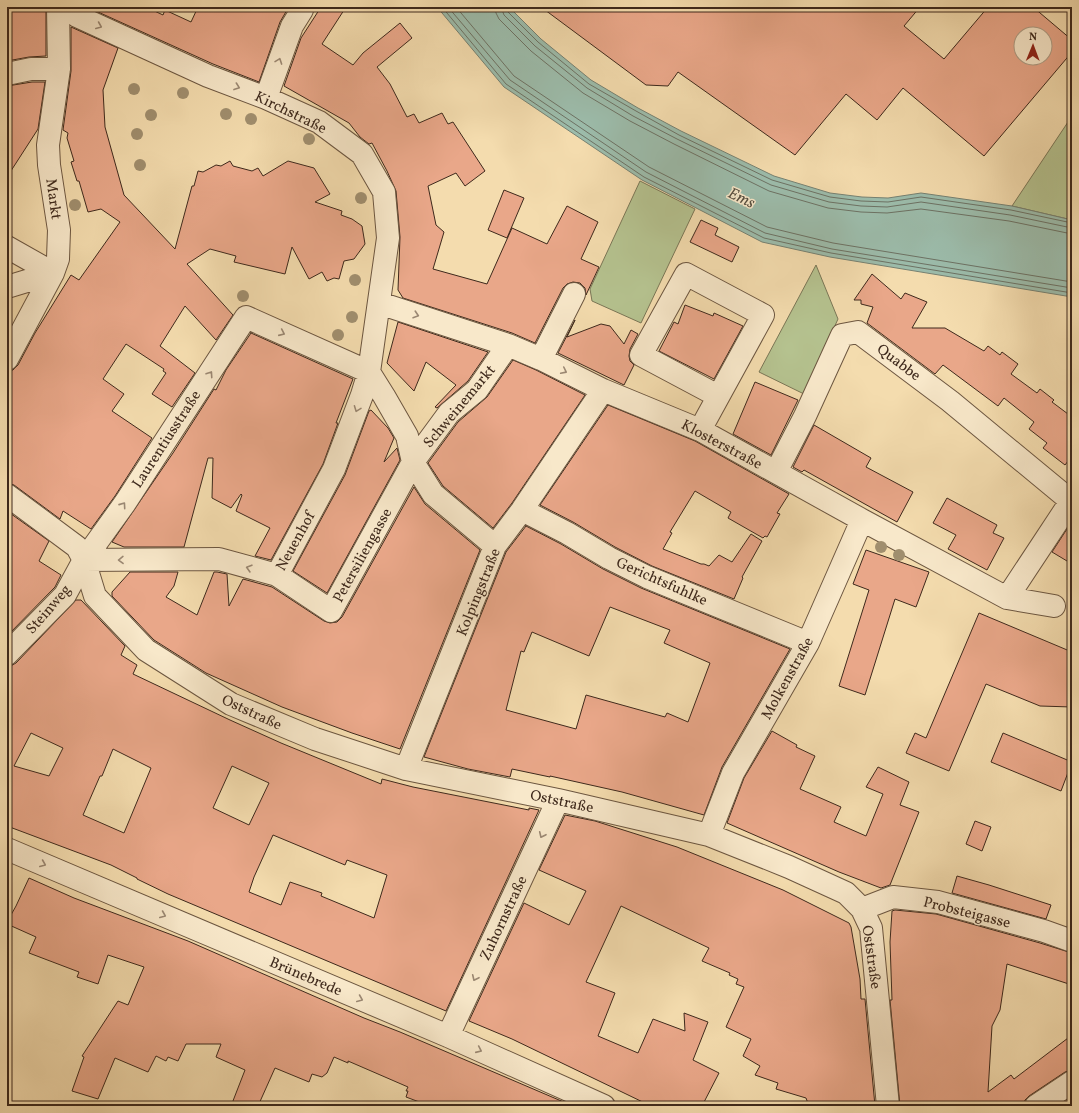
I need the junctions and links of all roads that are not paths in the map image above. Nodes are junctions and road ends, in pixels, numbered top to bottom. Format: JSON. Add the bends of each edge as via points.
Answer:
{"nodes":[{"id":1,"x":58,"y":7,"type":"edge"},
{"id":2,"x":65,"y":7,"type":"edge"},
{"id":3,"x":299,"y":7,"type":"edge"},
{"id":4,"x":59,"y":69,"type":"junction"},
{"id":5,"x":7,"y":74,"type":"edge"},
{"id":6,"x":266,"y":98,"type":"junction"},
{"id":7,"x":7,"y":247,"type":"edge"},
{"id":8,"x":53,"y":273,"type":"junction"},
{"id":9,"x":7,"y":287,"type":"edge"},
{"id":10,"x":574,"y":294,"type":"dead end"},
{"id":11,"x":379,"y":303,"type":"junction"},
{"id":12,"x":508,"y":345,"type":"junction"},
{"id":13,"x":10,"y":352,"type":"edge"},
{"id":14,"x":541,"y":359,"type":"junction"},
{"id":15,"x":368,"y":372,"type":"junction"},
{"id":16,"x":603,"y":390,"type":"junction"},
{"id":17,"x":718,"y":396,"type":"junction"},
{"id":18,"x":700,"y":430,"type":"junction"},
{"id":19,"x":413,"y":462,"type":"junction"},
{"id":20,"x":776,"y":472,"type":"junction"},
{"id":21,"x":7,"y":495,"type":"edge"},
{"id":22,"x":522,"y":510,"type":"junction"},
{"id":23,"x":862,"y":520,"type":"junction"},
{"id":24,"x":495,"y":546,"type":"junction"},
{"id":25,"x":84,"y":560,"type":"junction"},
{"id":26,"x":277,"y":576,"type":"junction"},
{"id":27,"x":1007,"y":598,"type":"junction"},
{"id":28,"x":1054,"y":606,"type":"dead end"},
{"id":29,"x":808,"y":643,"type":"junction"},
{"id":30,"x":7,"y":654,"type":"edge"},
{"id":31,"x":406,"y":769,"type":"junction"},
{"id":32,"x":558,"y":800,"type":"junction"},
{"id":33,"x":709,"y":835,"type":"junction"},
{"id":34,"x":7,"y":849,"type":"edge"},
{"id":35,"x":862,"y":908,"type":"junction"},
{"id":36,"x":1072,"y":940,"type":"edge"},
{"id":37,"x":448,"y":1036,"type":"junction"},
{"id":38,"x":1072,"y":1082,"type":"edge"},
{"id":39,"x":604,"y":1106,"type":"edge"},
{"id":40,"x":888,"y":1106,"type":"edge"},
{"id":41,"x":1036,"y":1106,"type":"edge"}],
"edges":[{"from":1,"to":4,"type":"street","name":"Markt"},
{"from":2,"to":6,"type":"street","name":"Kirchstraße","one_way":true,"via":[[77,16],[208,76]]},
{"from":6,"to":3,"type":"street","one_way":true,"via":[[292,26],[302,10]]},
{"from":4,"to":5,"type":"street","via":[[31,69]]},
{"from":4,"to":8,"type":"street","name":"Markt","via":[[48,145],[59,230],[58,259]]},
{"from":6,"to":11,"type":"street","name":"Kirchstraße","via":[[319,122],[362,154],[384,192],[388,238]]},
{"from":7,"to":8,"type":"street"},
{"from":8,"to":9,"type":"street"},
{"from":8,"to":13,"type":"street","name":"Markt"},
{"from":10,"to":14,"type":"street"},
{"from":11,"to":12,"type":"street","name":"Klosterstraße","one_way":true},
{"from":11,"to":15,"type":"street","name":"Kirchstraße"},
{"from":12,"to":14,"type":"street","name":"Klosterstraße"},
{"from":12,"to":19,"type":"street","name":"Schweinemarkt","via":[[477,390],[449,413]]},
{"from":14,"to":16,"type":"street","name":"Klosterstraße","one_way":true},
{"from":15,"to":19,"type":"street","name":"Schweinemarkt","via":[[408,436]]},
{"from":25,"to":15,"type":"street","name":"Laurentiusstraße","one_way":true,"via":[[125,503],[246,317]]},
{"from":15,"to":26,"type":"street","name":"Neuenhof","one_way":true,"via":[[334,469]]},
{"from":16,"to":18,"type":"street","name":"Klosterstraße"},
{"from":16,"to":22,"type":"street","name":"Kolpingstraße"},
{"from":17,"to":17,"type":"street","via":[[763,315],[686,274],[642,354]]},
{"from":17,"to":18,"type":"street"},
{"from":18,"to":20,"type":"street","name":"Klosterstraße"},
{"from":19,"to":24,"type":"street","via":[[433,494]]},
{"from":19,"to":26,"type":"street","name":"Petersiliengasse","via":[[331,611]]},
{"from":20,"to":23,"type":"street","name":"Klosterstraße"},
{"from":20,"to":27,"type":"street","name":"Quabbe","via":[[842,335],[858,332],[950,401],[1071,501]]},
{"from":21,"to":25,"type":"street","via":[[77,547]]},
{"from":22,"to":24,"type":"street","name":"Kolpingstraße"},
{"from":22,"to":29,"type":"street","name":"Gerichtsfuhlke","via":[[647,577]]},
{"from":23,"to":27,"type":"street","name":"Klosterstraße"},
{"from":23,"to":29,"type":"street","name":"Molkenstraße"},
{"from":24,"to":31,"type":"street","name":"Kolpingstraße"},
{"from":26,"to":25,"type":"street","name":"Neuenhof","one_way":true,"via":[[219,559]]},
{"from":25,"to":30,"type":"street","name":"Steinweg","via":[[65,595]]},
{"from":25,"to":31,"type":"street","name":"Oststraße","via":[[95,596],[146,650],[231,704],[315,739]]},
{"from":27,"to":28,"type":"street","name":"Klosterstraße"},
{"from":29,"to":33,"type":"street","name":"Molkenstraße","via":[[733,773]]},
{"from":31,"to":32,"type":"street","name":"Oststraße"},
{"from":32,"to":33,"type":"street","name":"Oststraße"},
{"from":32,"to":37,"type":"street","name":"Zuhornstraße","one_way":true},
{"from":33,"to":35,"type":"street","name":"Oststraße","via":[[846,893]]},
{"from":34,"to":37,"type":"street","name":"Brünebrede","one_way":true},
{"from":35,"to":36,"type":"street","name":"Probsteigasse","via":[[893,897],[938,902]]},
{"from":35,"to":40,"type":"street","name":"Oststraße","via":[[871,928]]},
{"from":37,"to":39,"type":"street","name":"Brünebrede","one_way":true},
{"from":38,"to":41,"type":"street"}]}
